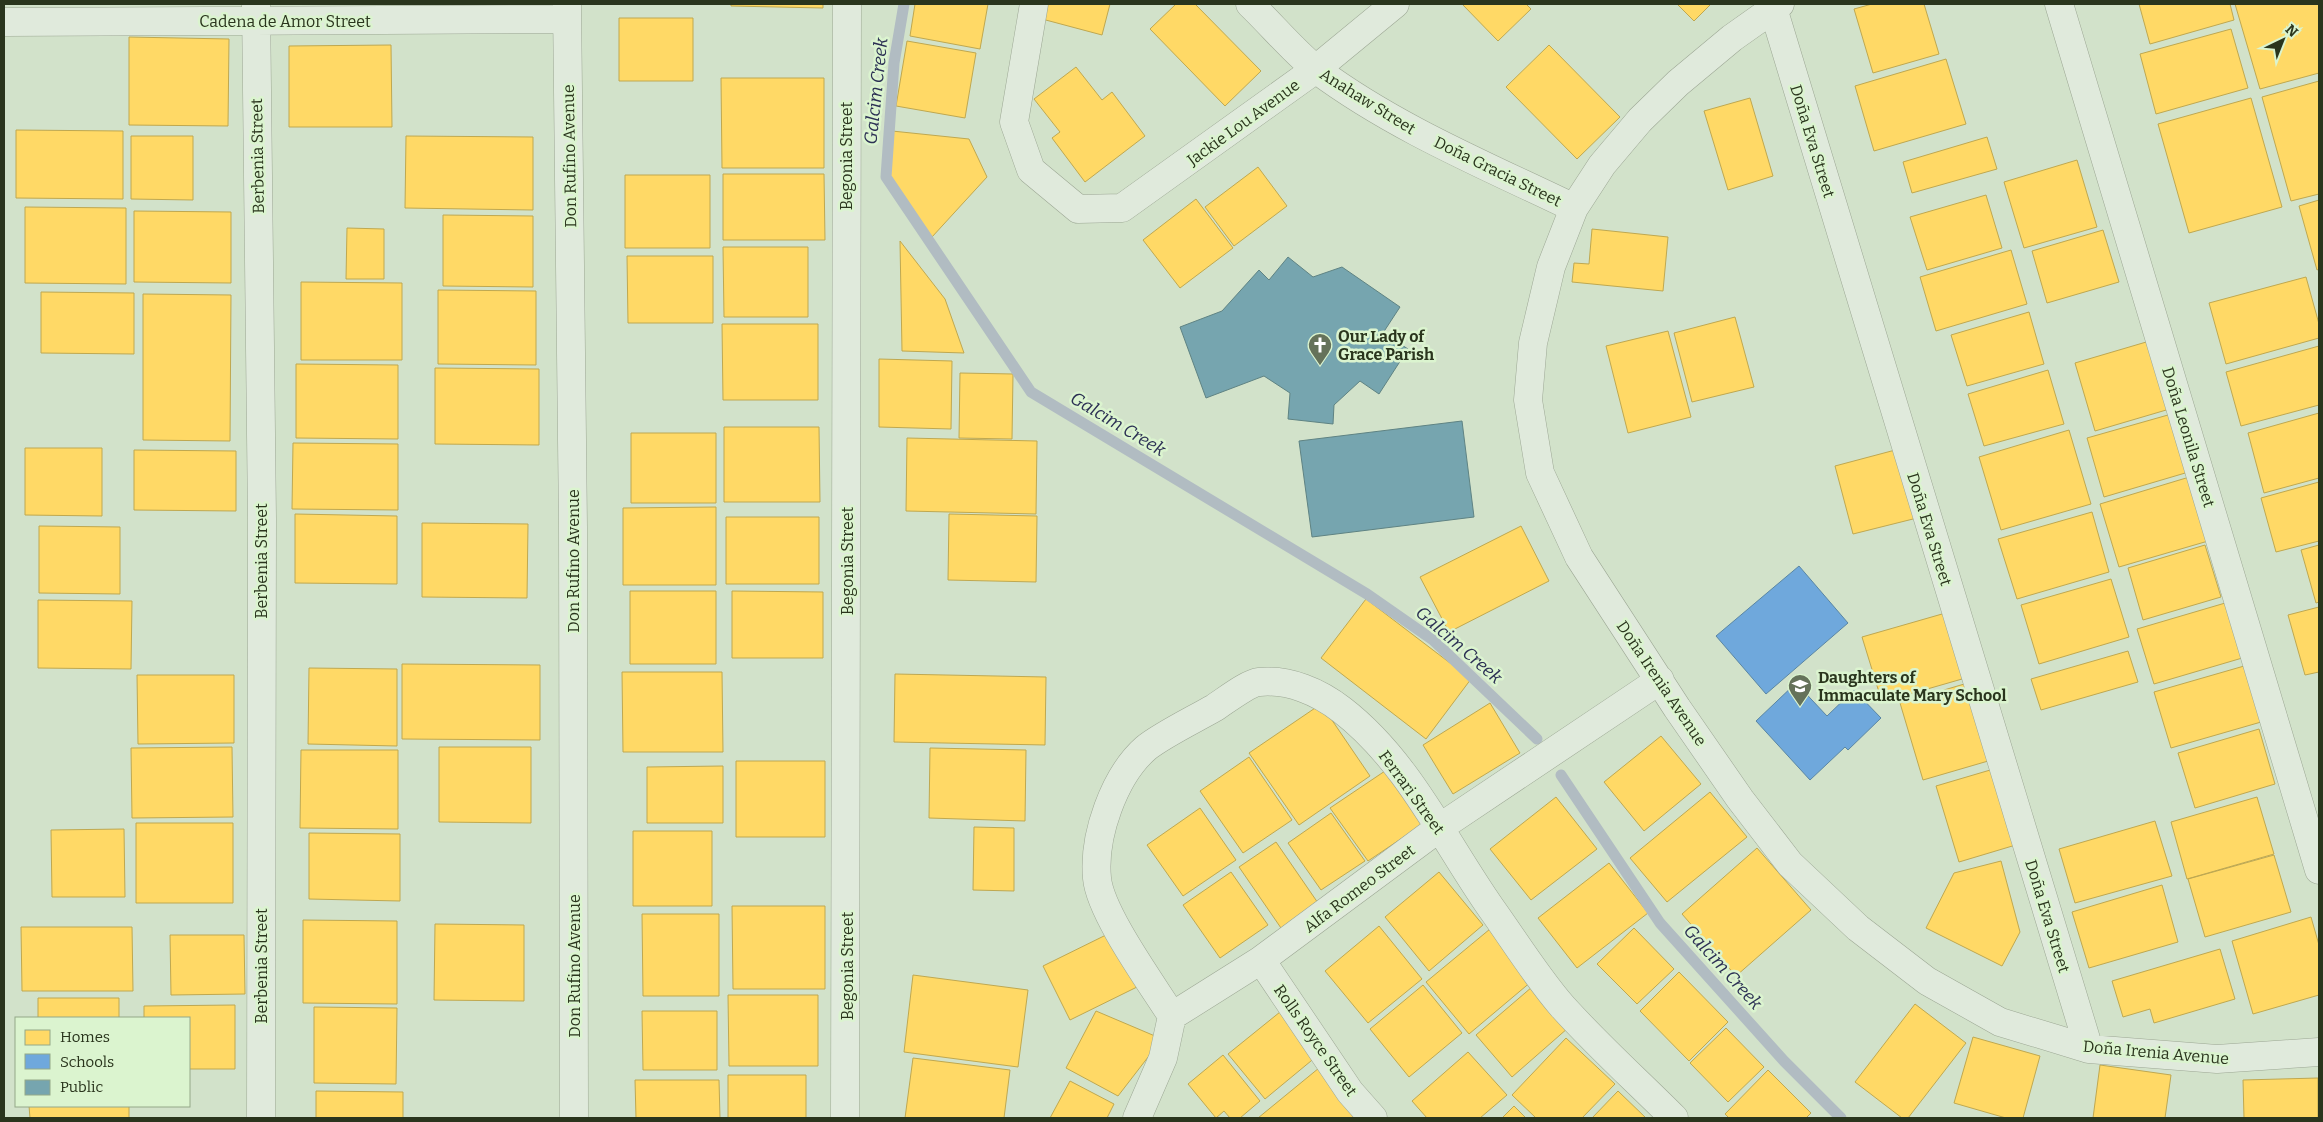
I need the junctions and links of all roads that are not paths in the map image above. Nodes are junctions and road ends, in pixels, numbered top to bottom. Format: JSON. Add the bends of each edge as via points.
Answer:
{"nodes":[{"id":1,"x":847,"y":4,"type":"edge"},
{"id":2,"x":1034,"y":4,"type":"edge"},
{"id":3,"x":1250,"y":4,"type":"edge"},
{"id":4,"x":1395,"y":4,"type":"edge"},
{"id":5,"x":2059,"y":4,"type":"edge"},
{"id":6,"x":1776,"y":6,"type":"edge"},
{"id":7,"x":256,"y":12,"type":"edge"},
{"id":8,"x":567,"y":12,"type":"edge"},
{"id":9,"x":4,"y":22,"type":"edge"},
{"id":10,"x":1316,"y":69,"type":"junction"},
{"id":11,"x":1423,"y":134,"type":"joint"},
{"id":12,"x":1574,"y":208,"type":"junction"},
{"id":13,"x":1660,"y":680,"type":"junction"},
{"id":14,"x":1439,"y":828,"type":"junction"},
{"id":15,"x":2319,"y":870,"type":"edge"},
{"id":16,"x":1261,"y":960,"type":"junction"},
{"id":17,"x":1172,"y":1016,"type":"junction"},
{"id":18,"x":2089,"y":1049,"type":"junction"},
{"id":19,"x":2319,"y":1052,"type":"edge"},
{"id":20,"x":260,"y":1118,"type":"edge"},
{"id":21,"x":574,"y":1118,"type":"edge"},
{"id":22,"x":845,"y":1118,"type":"edge"},
{"id":23,"x":1137,"y":1118,"type":"edge"},
{"id":24,"x":1373,"y":1118,"type":"edge"},
{"id":25,"x":1674,"y":1118,"type":"edge"}],
"edges":[{"from":1,"to":22,"type":"street","name":"Begonia Street"},
{"from":2,"to":10,"type":"street","name":"Jackie Lou Avenue","via":[[1014,122],[1031,170],[1078,209],[1122,208]]},
{"from":3,"to":10,"type":"street","name":"Anahaw Street"},
{"from":4,"to":10,"type":"street","name":"Jackie Lou Avenue"},
{"from":5,"to":15,"type":"street","name":"Doña Leonila Street"},
{"from":6,"to":12,"type":"street","name":"Doña Irenia Avenue","via":[[1678,82],[1602,164]]},
{"from":6,"to":18,"type":"street","name":"Doña Eva Street"},
{"from":7,"to":8,"type":"street","name":"Cadena de Amor Street"},
{"from":7,"to":9,"type":"street","name":"Cadena de Amor Street"},
{"from":7,"to":20,"type":"street","name":"Berbenia Street","via":[[262,520]]},
{"from":8,"to":21,"type":"street","name":"Don Rufino Avenue","via":[[573,527]]},
{"from":10,"to":11,"type":"street","name":"Anahaw Street","via":[[1360,99]]},
{"from":11,"to":12,"type":"street","name":"Doña Gracia Street"},
{"from":12,"to":13,"type":"street","name":"Doña Irenia Avenue","via":[[1551,267],[1533,343],[1528,400],[1540,473],[1579,557]]},
{"from":13,"to":14,"type":"street","name":"Alfa Romeo Street"},
{"from":13,"to":18,"type":"street","name":"Doña Irenia Avenue","via":[[1740,799],[1790,864],[1858,928],[1927,981],[2000,1022]]},
{"from":14,"to":16,"type":"street","name":"Alfa Romeo Street"},
{"from":14,"to":17,"type":"street","name":"Ferrari Street","via":[[1402,772],[1372,737],[1343,710],[1316,693],[1286,683],[1257,682],[1146,748],[1117,787],[1103,824],[1096,848],[1097,880],[1106,909]]},
{"from":14,"to":25,"type":"street","name":"Ferrari Street","via":[[1489,905],[1562,1005]]},
{"from":16,"to":17,"type":"street","name":"Alfa Romeo Street"},
{"from":16,"to":24,"type":"street","name":"Rolls Royce Street","via":[[1350,1092]]},
{"from":17,"to":23,"type":"street","via":[[1163,1058]]},
{"from":18,"to":19,"type":"street","name":"Doña Irenia Avenue","via":[[2216,1059]]}]}
